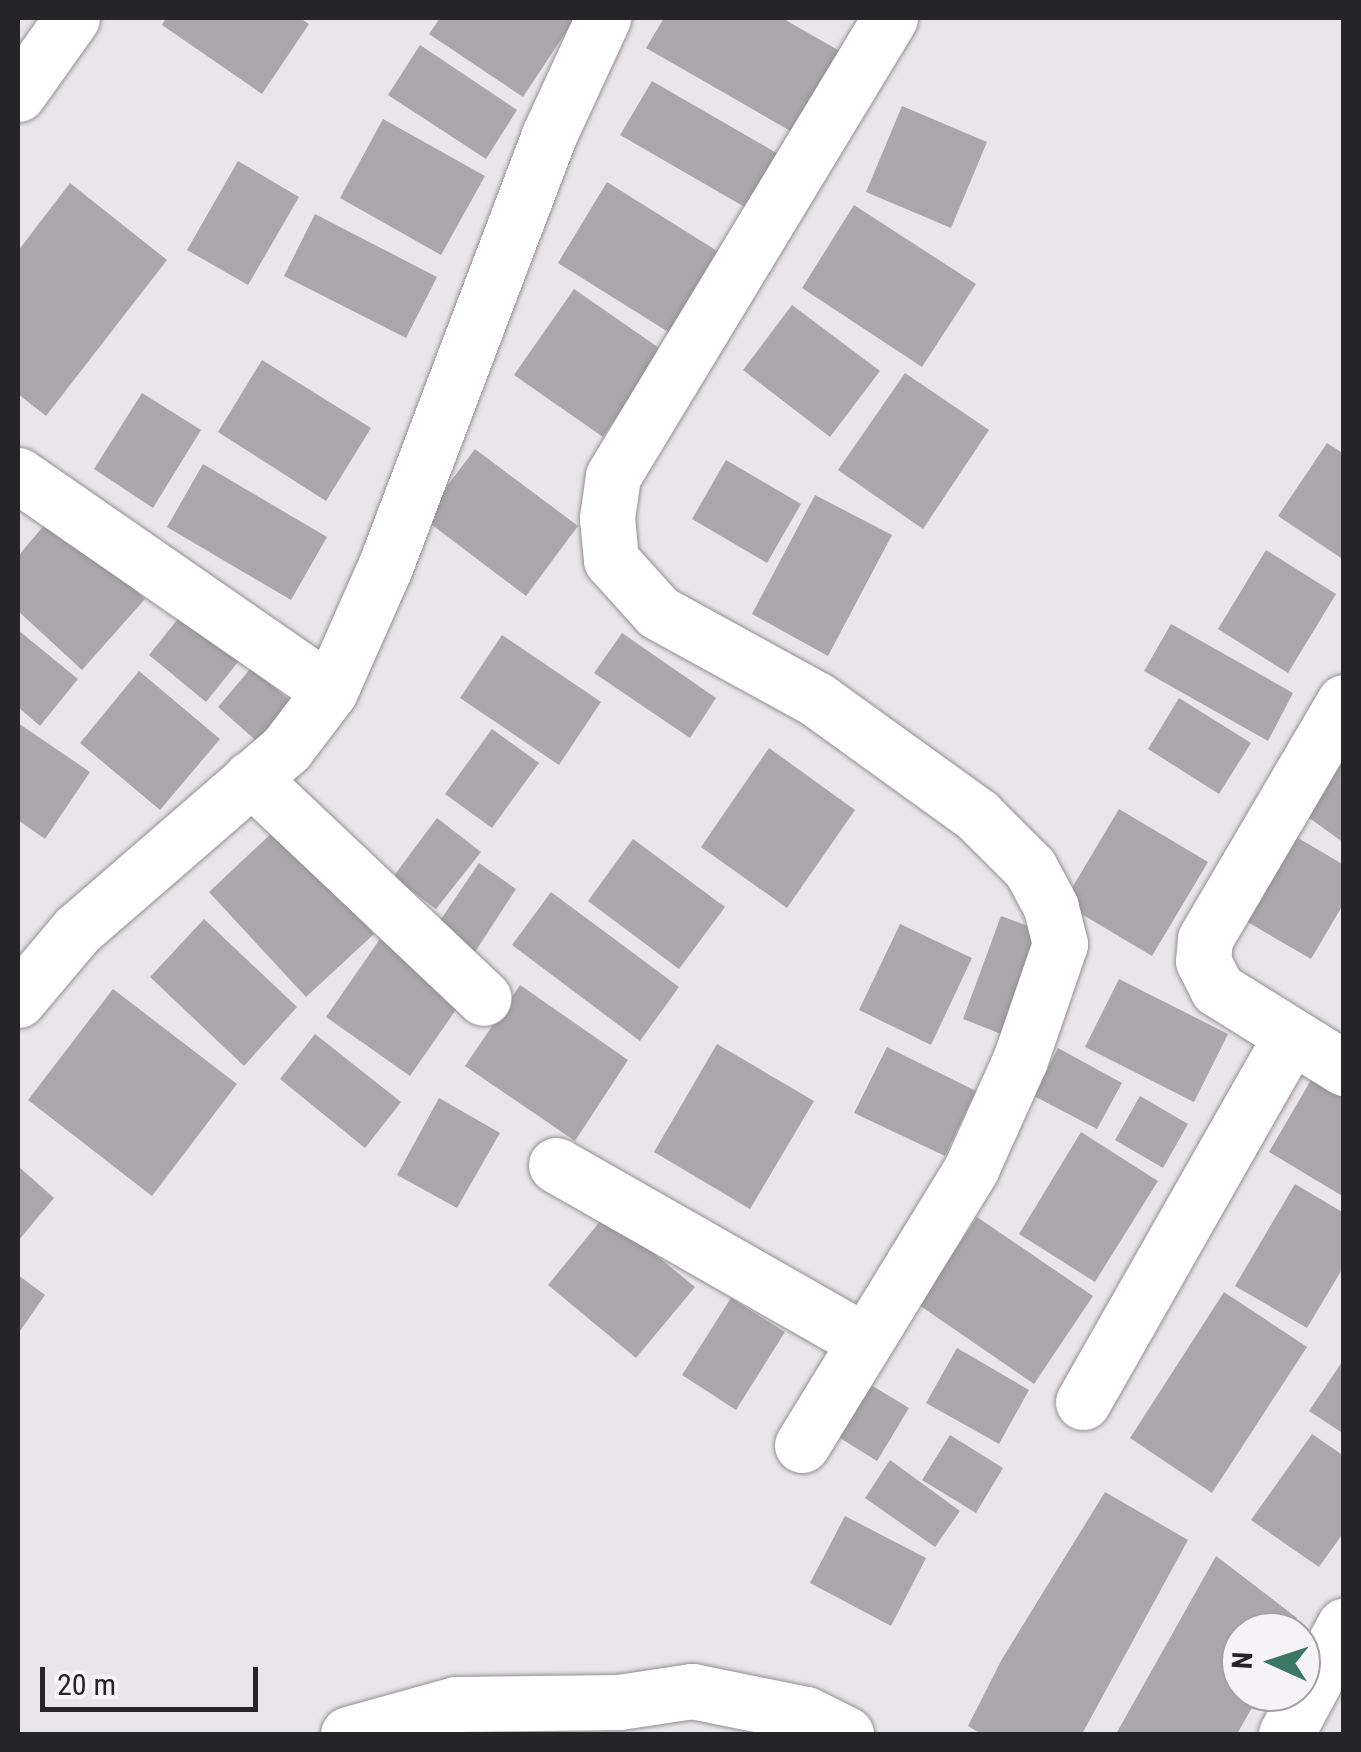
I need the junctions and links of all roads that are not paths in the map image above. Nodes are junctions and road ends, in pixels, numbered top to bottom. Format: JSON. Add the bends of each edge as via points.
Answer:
{"nodes":[{"id":1,"x":72,"y":18,"type":"edge"},
{"id":2,"x":603,"y":18,"type":"edge"},
{"id":3,"x":890,"y":18,"type":"edge"},
{"id":4,"x":18,"y":94,"type":"edge"},
{"id":5,"x":18,"y":475,"type":"edge"},
{"id":6,"x":330,"y":692,"type":"junction"},
{"id":7,"x":1344,"y":702,"type":"edge"},
{"id":8,"x":252,"y":778,"type":"junction"},
{"id":9,"x":484,"y":998,"type":"dead end"},
{"id":10,"x":18,"y":1000,"type":"edge"},
{"id":11,"x":1291,"y":1036,"type":"junction"},
{"id":12,"x":1344,"y":1068,"type":"edge"},
{"id":13,"x":556,"y":1165,"type":"dead end"},
{"id":14,"x":865,"y":1341,"type":"junction"},
{"id":15,"x":1083,"y":1402,"type":"dead end"},
{"id":16,"x":802,"y":1444,"type":"dead end"},
{"id":17,"x":1344,"y":1626,"type":"edge"},
{"id":18,"x":619,"y":1718,"type":"edge"},
{"id":19,"x":348,"y":1734,"type":"edge"},
{"id":20,"x":846,"y":1734,"type":"edge"},
{"id":21,"x":1286,"y":1734,"type":"edge"}],
"edges":[{"from":1,"to":4,"type":"street"},
{"from":2,"to":6,"type":"street","via":[[549,134]]},
{"from":3,"to":14,"type":"street","via":[[613,476],[607,518],[611,560],[658,612],[816,699],[977,815],[1030,868],[1051,908],[1060,944],[1020,1060],[971,1168]]},
{"from":5,"to":6,"type":"street"},
{"from":6,"to":8,"type":"street","via":[[286,748]]},
{"from":7,"to":11,"type":"street","via":[[1205,938],[1206,975],[1217,989]]},
{"from":8,"to":9,"type":"street"},
{"from":8,"to":10,"type":"street","via":[[77,930]]},
{"from":11,"to":12,"type":"street"},
{"from":11,"to":15,"type":"street"},
{"from":13,"to":14,"type":"street"},
{"from":14,"to":16,"type":"street"},
{"from":17,"to":21,"type":"street"},
{"from":18,"to":19,"type":"street","via":[[456,1704]]},
{"from":18,"to":20,"type":"street","via":[[692,1691],[806,1714]]}]}
